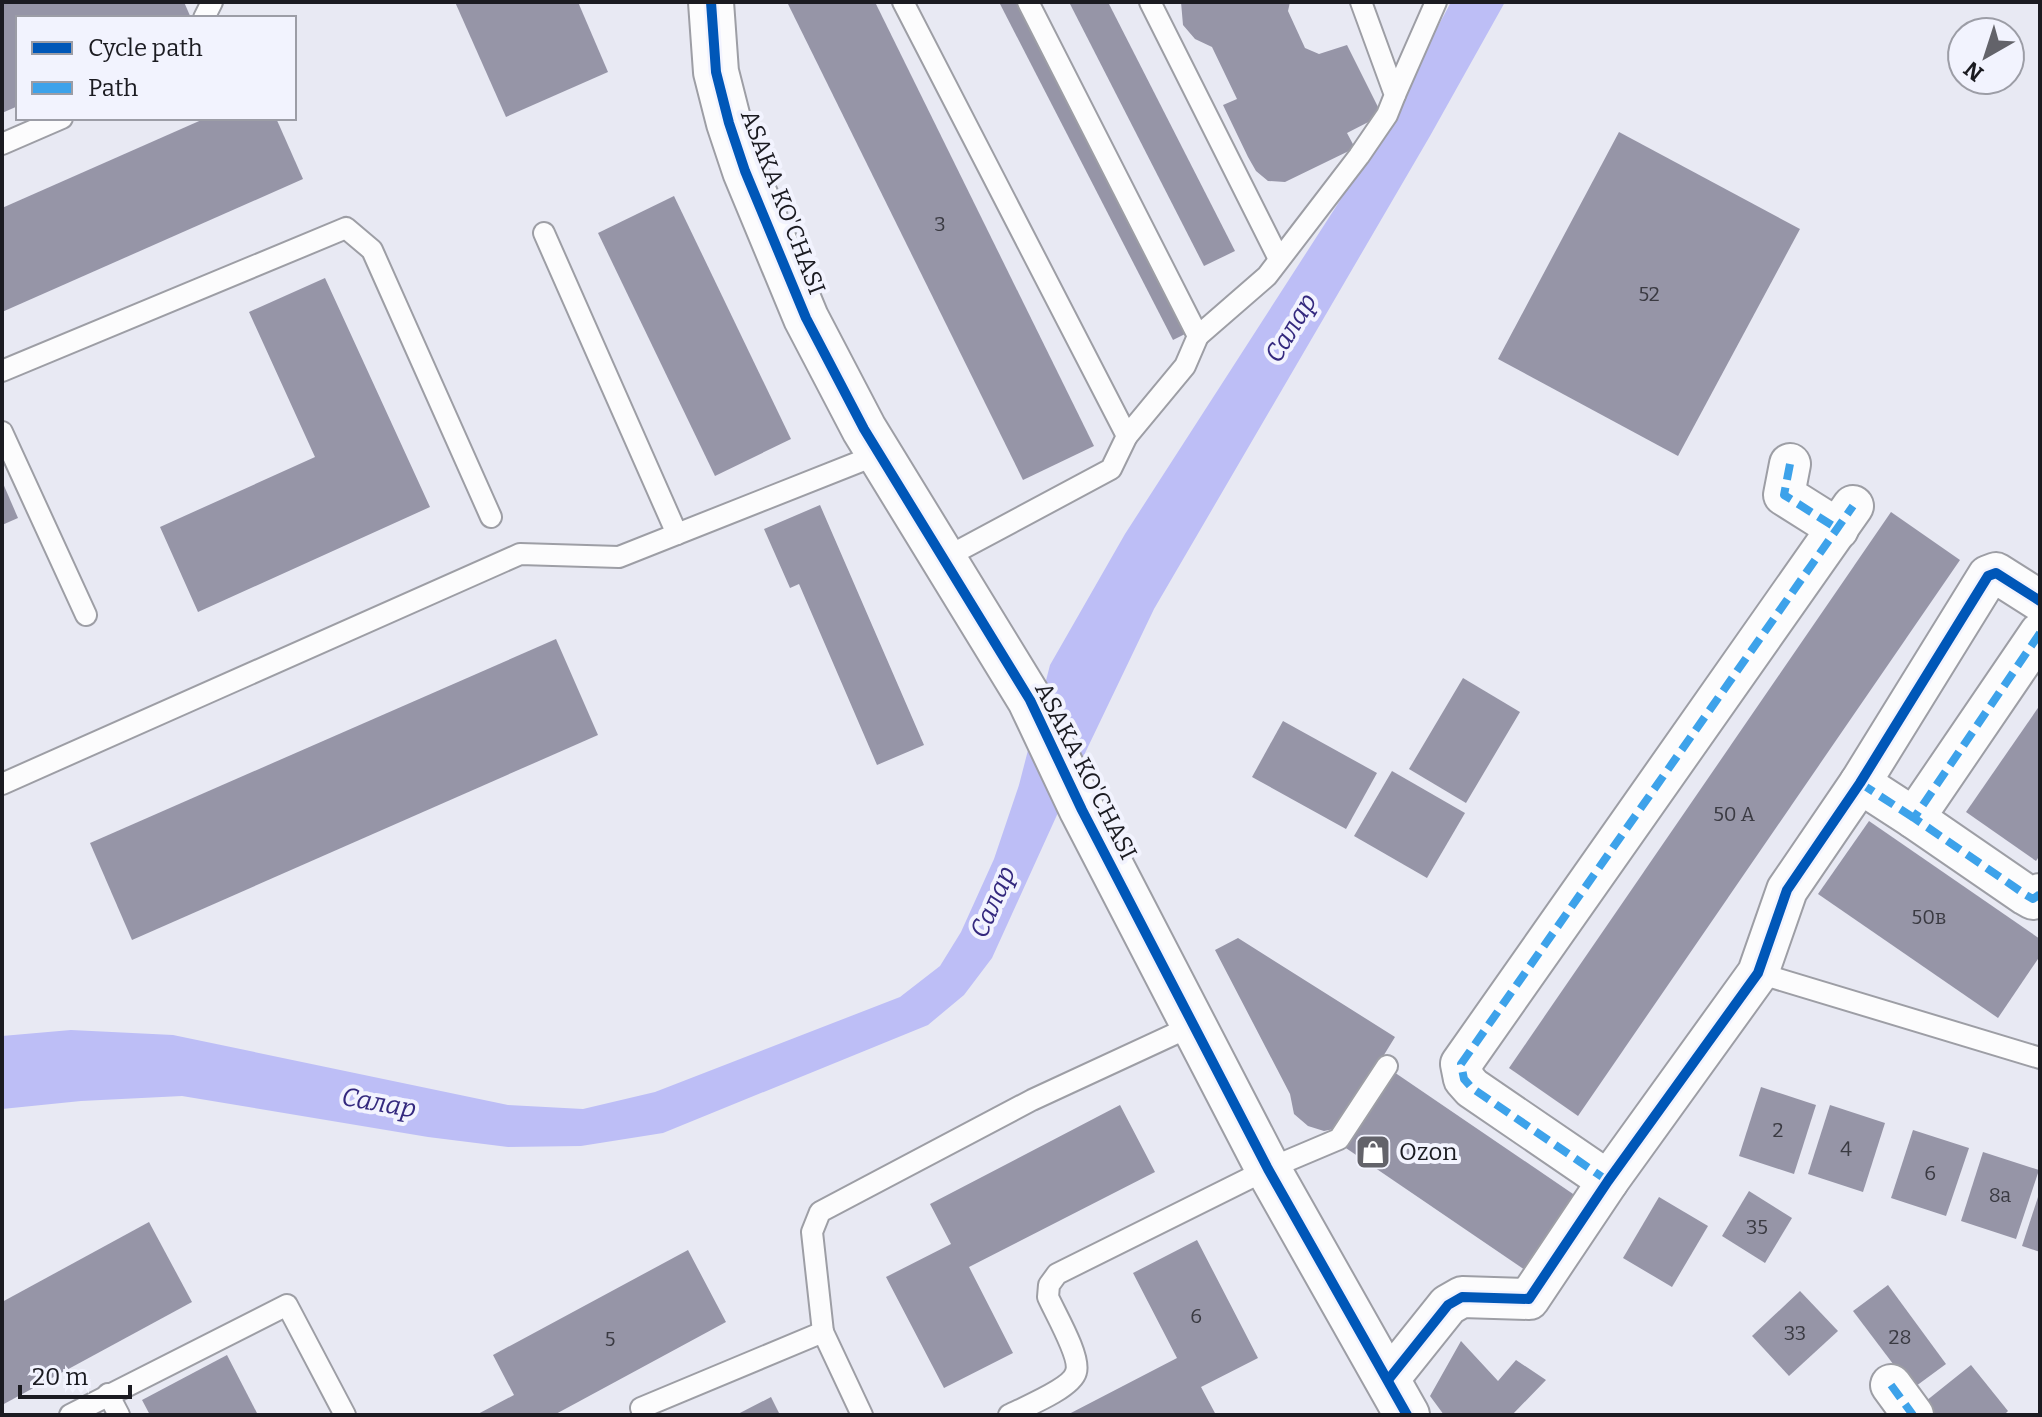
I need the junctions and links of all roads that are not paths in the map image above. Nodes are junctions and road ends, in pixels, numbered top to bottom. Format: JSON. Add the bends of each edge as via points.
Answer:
{"nodes":[{"id":1,"x":711,"y":2,"type":"edge"},
{"id":2,"x":903,"y":2,"type":"edge"},
{"id":3,"x":1028,"y":2,"type":"edge"},
{"id":4,"x":1150,"y":2,"type":"edge"},
{"id":5,"x":1361,"y":2,"type":"edge"},
{"id":6,"x":1436,"y":2,"type":"edge"},
{"id":7,"x":1395,"y":95,"type":"junction"},
{"id":8,"x":57,"y":120,"type":"edge"},
{"id":9,"x":2,"y":144,"type":"edge"},
{"id":10,"x":544,"y":233,"type":"dead end"},
{"id":11,"x":1279,"y":259,"type":"junction"},
{"id":12,"x":1198,"y":336,"type":"junction"},
{"id":13,"x":2,"y":371,"type":"edge"},
{"id":14,"x":2,"y":432,"type":"edge"},
{"id":15,"x":1127,"y":436,"type":"junction"},
{"id":16,"x":879,"y":454,"type":"junction"},
{"id":17,"x":1790,"y":464,"type":"dead end"},
{"id":18,"x":491,"y":517,"type":"dead end"},
{"id":19,"x":677,"y":534,"type":"junction"},
{"id":20,"x":943,"y":559,"type":"junction"},
{"id":21,"x":2040,"y":601,"type":"edge"},
{"id":22,"x":86,"y":615,"type":"dead end"},
{"id":23,"x":2040,"y":633,"type":"edge"},
{"id":24,"x":1860,"y":783,"type":"junction"},
{"id":25,"x":2,"y":784,"type":"edge"},
{"id":26,"x":1914,"y":818,"type":"junction"},
{"id":27,"x":2040,"y":894,"type":"edge"},
{"id":28,"x":1758,"y":973,"type":"junction"},
{"id":29,"x":1194,"y":1025,"type":"junction"},
{"id":30,"x":2040,"y":1058,"type":"edge"},
{"id":31,"x":1387,"y":1066,"type":"dead end"},
{"id":32,"x":1268,"y":1169,"type":"junction"},
{"id":33,"x":1608,"y":1181,"type":"junction"},
{"id":34,"x":823,"y":1332,"type":"junction"},
{"id":35,"x":108,"y":1394,"type":"junction"},
{"id":36,"x":1397,"y":1397,"type":"edge"},
{"id":37,"x":70,"y":1415,"type":"edge"},
{"id":38,"x":119,"y":1415,"type":"edge"},
{"id":39,"x":345,"y":1415,"type":"edge"},
{"id":40,"x":644,"y":1415,"type":"edge"},
{"id":41,"x":862,"y":1415,"type":"edge"},
{"id":42,"x":1009,"y":1415,"type":"edge"}],
"edges":[{"from":1,"to":16,"type":"street","name":"ASAKA KO'CHASI","via":[[716,72],[745,171],[806,318]]},
{"from":2,"to":15,"type":"lane"},
{"from":3,"to":12,"type":"lane"},
{"from":4,"to":11,"type":"lane"},
{"from":5,"to":7,"type":"lane"},
{"from":6,"to":7,"type":"lane"},
{"from":7,"to":11,"type":"lane","via":[[1359,156]]},
{"from":8,"to":9,"type":"lane"},
{"from":10,"to":19,"type":"lane"},
{"from":11,"to":12,"type":"lane","via":[[1267,276]]},
{"from":12,"to":15,"type":"lane","via":[[1185,366]]},
{"from":13,"to":18,"type":"lane","via":[[346,228],[372,250]]},
{"from":14,"to":22,"type":"lane"},
{"from":15,"to":20,"type":"lane","via":[[1111,469]]},
{"from":16,"to":19,"type":"lane"},
{"from":16,"to":20,"type":"street","name":"ASAKA KO'CHASI"},
{"from":17,"to":33,"type":"street","via":[[1784,495],[1846,518],[1461,1064],[1472,1088]]},
{"from":19,"to":25,"type":"lane","via":[[619,557],[520,554]]},
{"from":20,"to":29,"type":"street","name":"ASAKA KO'CHASI","via":[[1030,700]]},
{"from":21,"to":24,"type":"street","via":[[1996,573],[1988,576]]},
{"from":23,"to":26,"type":"street"},
{"from":24,"to":26,"type":"street"},
{"from":24,"to":28,"type":"street","via":[[1787,890]]},
{"from":26,"to":27,"type":"street","via":[[2026,895],[2033,899]]},
{"from":28,"to":30,"type":"lane"},
{"from":28,"to":33,"type":"street"},
{"from":29,"to":32,"type":"street","name":"ASAKA KO'CHASI"},
{"from":29,"to":34,"type":"lane","via":[[1032,1100],[820,1212],[812,1232]]},
{"from":31,"to":32,"type":"lane","via":[[1339,1139]]},
{"from":32,"to":36,"type":"street","name":"ASAKA KO'CHASI"},
{"from":32,"to":42,"type":"lane","via":[[1057,1274],[1048,1297],[1077,1362],[1076,1374],[1068,1384]]},
{"from":33,"to":36,"type":"street","via":[[1529,1299],[1462,1297],[1448,1305]]},
{"from":34,"to":40,"type":"lane","via":[[641,1408]]},
{"from":34,"to":41,"type":"lane"},
{"from":35,"to":37,"type":"lane"},
{"from":35,"to":38,"type":"lane"},
{"from":35,"to":39,"type":"lane","via":[[287,1305]]}]}
